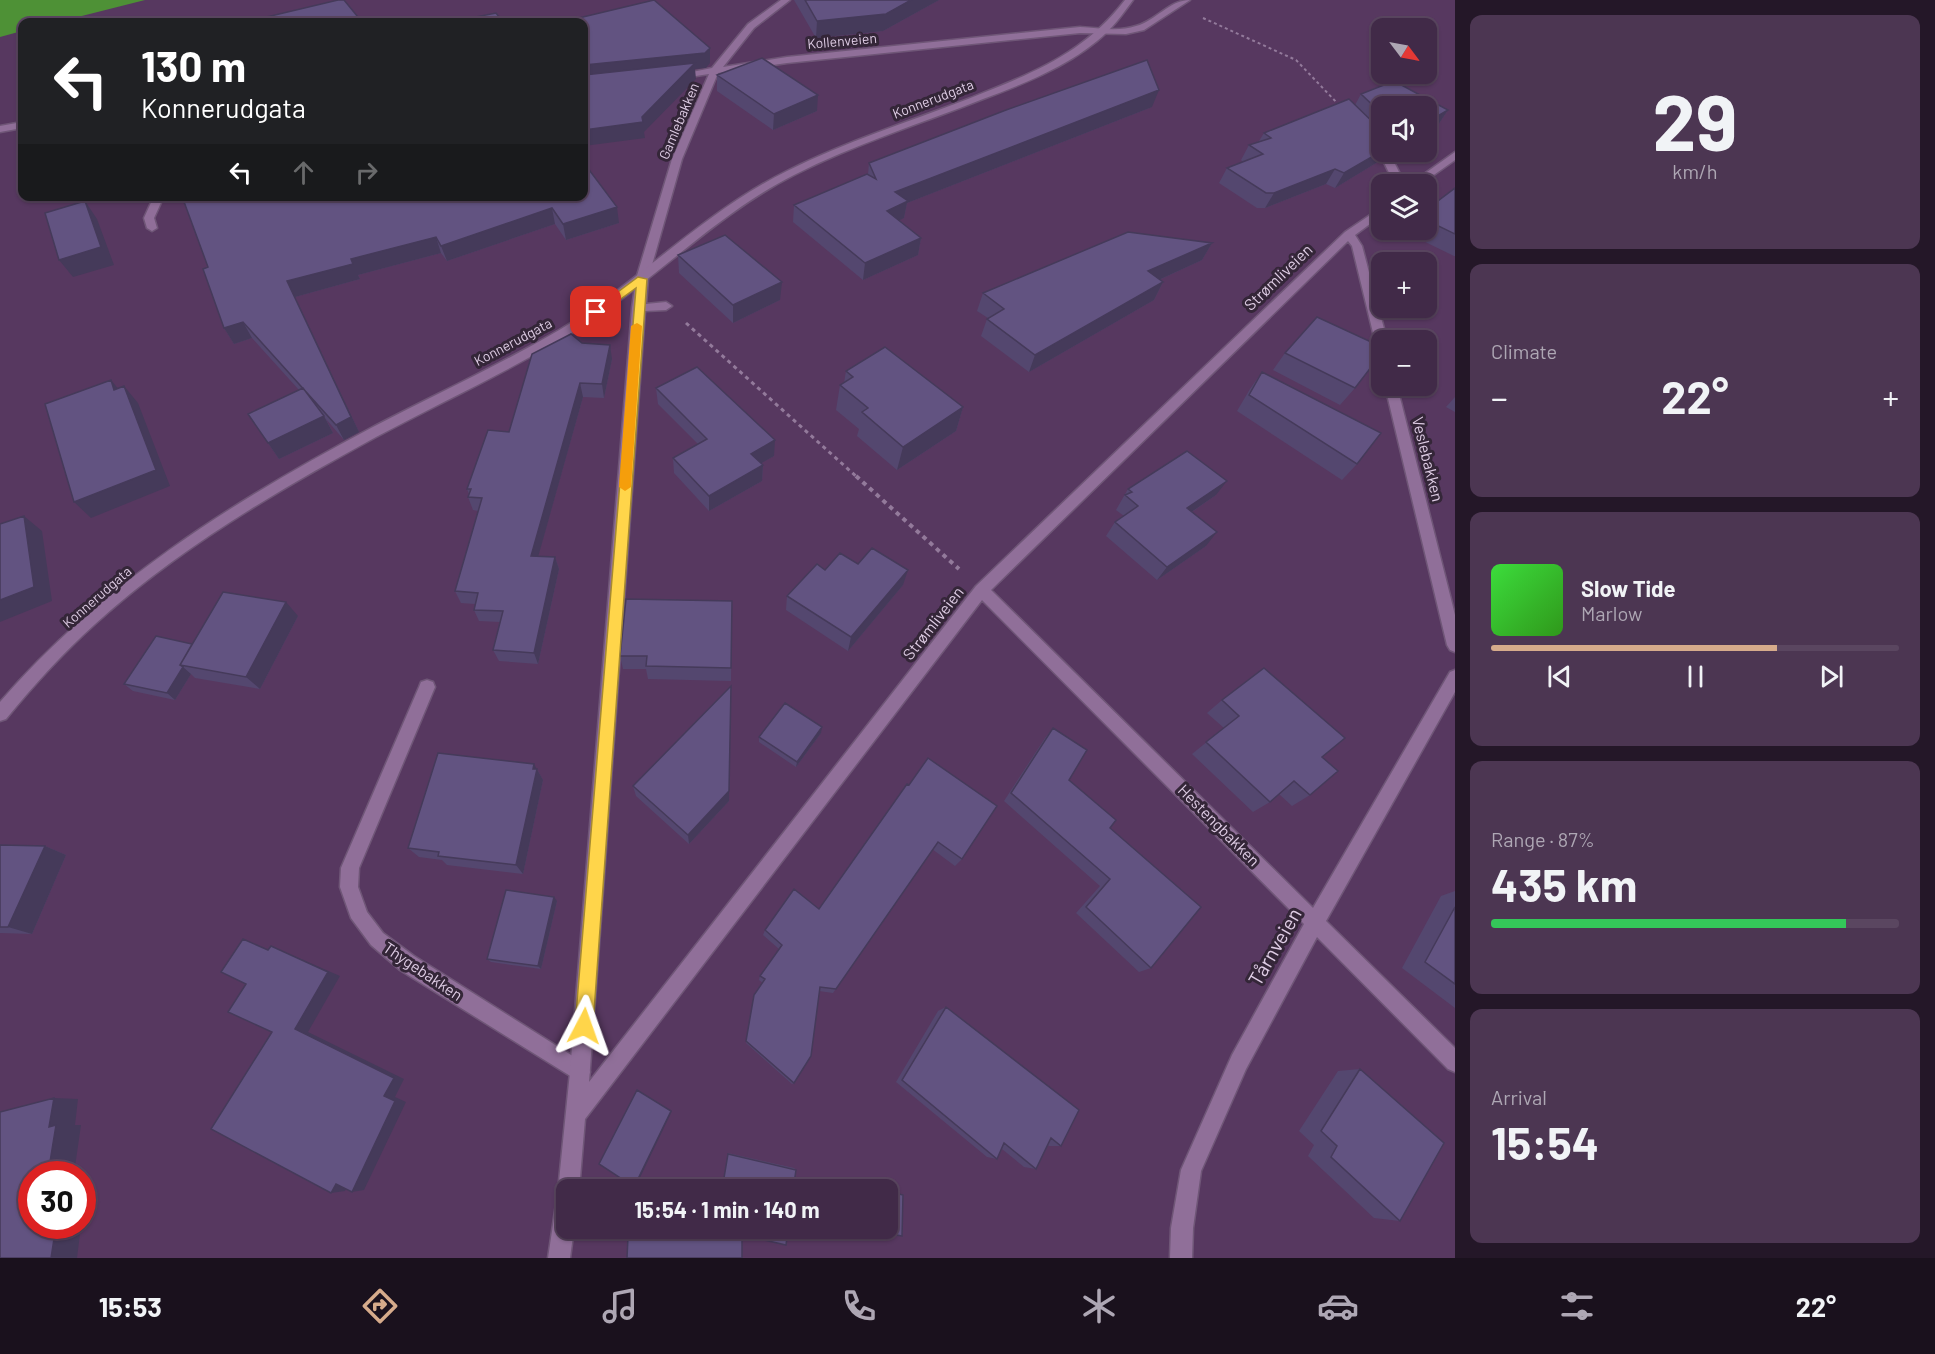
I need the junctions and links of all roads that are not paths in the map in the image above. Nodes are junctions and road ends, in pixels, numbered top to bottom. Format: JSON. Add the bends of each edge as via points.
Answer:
{"nodes":[{"id":1,"x":786,"y":0,"type":"edge"},
{"id":2,"x":1129,"y":0,"type":"edge"},
{"id":3,"x":1186,"y":0,"type":"edge"},
{"id":4,"x":1104,"y":31,"type":"junction"},
{"id":5,"x":714,"y":72,"type":"junction"},
{"id":6,"x":668,"y":77,"type":"edge"},
{"id":7,"x":1345,"y":111,"type":"edge"},
{"id":8,"x":18,"y":126,"type":"edge"},
{"id":9,"x":0,"y":129,"type":"edge"},
{"id":10,"x":1371,"y":138,"type":"edge"},
{"id":11,"x":1455,"y":155,"type":"edge"},
{"id":12,"x":1429,"y":174,"type":"edge"},
{"id":13,"x":156,"y":201,"type":"edge"},
{"id":14,"x":1371,"y":218,"type":"edge"},
{"id":15,"x":152,"y":228,"type":"dead end"},
{"id":16,"x":1349,"y":234,"type":"junction"},
{"id":17,"x":642,"y":279,"type":"junction"},
{"id":18,"x":666,"y":306,"type":"road end"},
{"id":19,"x":638,"y":308,"type":"junction"},
{"id":20,"x":1378,"y":330,"type":"edge"},
{"id":21,"x":1393,"y":396,"type":"edge"},
{"id":22,"x":981,"y":590,"type":"junction"},
{"id":23,"x":1455,"y":645,"type":"edge"},
{"id":24,"x":1455,"y":676,"type":"edge"},
{"id":25,"x":427,"y":687,"type":"dead end"},
{"id":26,"x":0,"y":714,"type":"edge"},
{"id":27,"x":1315,"y":922,"type":"junction"},
{"id":28,"x":1455,"y":1062,"type":"edge"},
{"id":29,"x":580,"y":1072,"type":"junction"},
{"id":30,"x":576,"y":1115,"type":"junction"},
{"id":31,"x":569,"y":1179,"type":"edge"},
{"id":32,"x":562,"y":1239,"type":"edge"},
{"id":33,"x":560,"y":1258,"type":"edge"},
{"id":34,"x":1181,"y":1258,"type":"edge"}],
"edges":[{"from":1,"to":5,"type":"street","name":"Gamlebakken","via":[[751,26]]},
{"from":2,"to":4,"type":"street","name":"Konnerudgata"},
{"from":3,"to":4,"type":"street","via":[[1141,28]]},
{"from":4,"to":5,"type":"street","name":"Kollenveien","via":[[1080,30],[787,60]]},
{"from":4,"to":17,"type":"street","name":"Konnerudgata","via":[[1075,54],[1036,75],[832,153],[765,186],[695,235]]},
{"from":5,"to":6,"type":"street","name":"Kollenveien"},
{"from":5,"to":17,"type":"street","name":"Gamlebakken","via":[[677,159]]},
{"from":7,"to":10,"type":"street"},
{"from":8,"to":9,"type":"street"},
{"from":11,"to":12,"type":"street"},
{"from":13,"to":15,"type":"street","via":[[149,218]]},
{"from":14,"to":16,"type":"street","name":"Strømliveien"},
{"from":16,"to":20,"type":"street","via":[[1357,246]]},
{"from":16,"to":22,"type":"street","name":"Strømliveien"},
{"from":17,"to":19,"type":"street"},
{"from":17,"to":26,"type":"street","name":"Konnerudgata","via":[[579,324],[410,414],[206,532],[103,608]]},
{"from":18,"to":19,"type":"street"},
{"from":19,"to":29,"type":"street"},
{"from":21,"to":23,"type":"street","name":"Veslebakken"},
{"from":22,"to":27,"type":"street","name":"Hestengbakken"},
{"from":22,"to":30,"type":"street","name":"Strømliveien"},
{"from":24,"to":27,"type":"street","name":"Tårnveien"},
{"from":25,"to":29,"type":"street","name":"Thygebakken","via":[[350,868],[349,887],[360,918],[377,939],[407,963]]},
{"from":27,"to":28,"type":"street","name":"Hestengbakken"},
{"from":27,"to":34,"type":"street","name":"Tårnveien","via":[[1239,1062],[1191,1170]]},
{"from":29,"to":30,"type":"street"},
{"from":30,"to":31,"type":"street"},
{"from":32,"to":33,"type":"street"}]}
